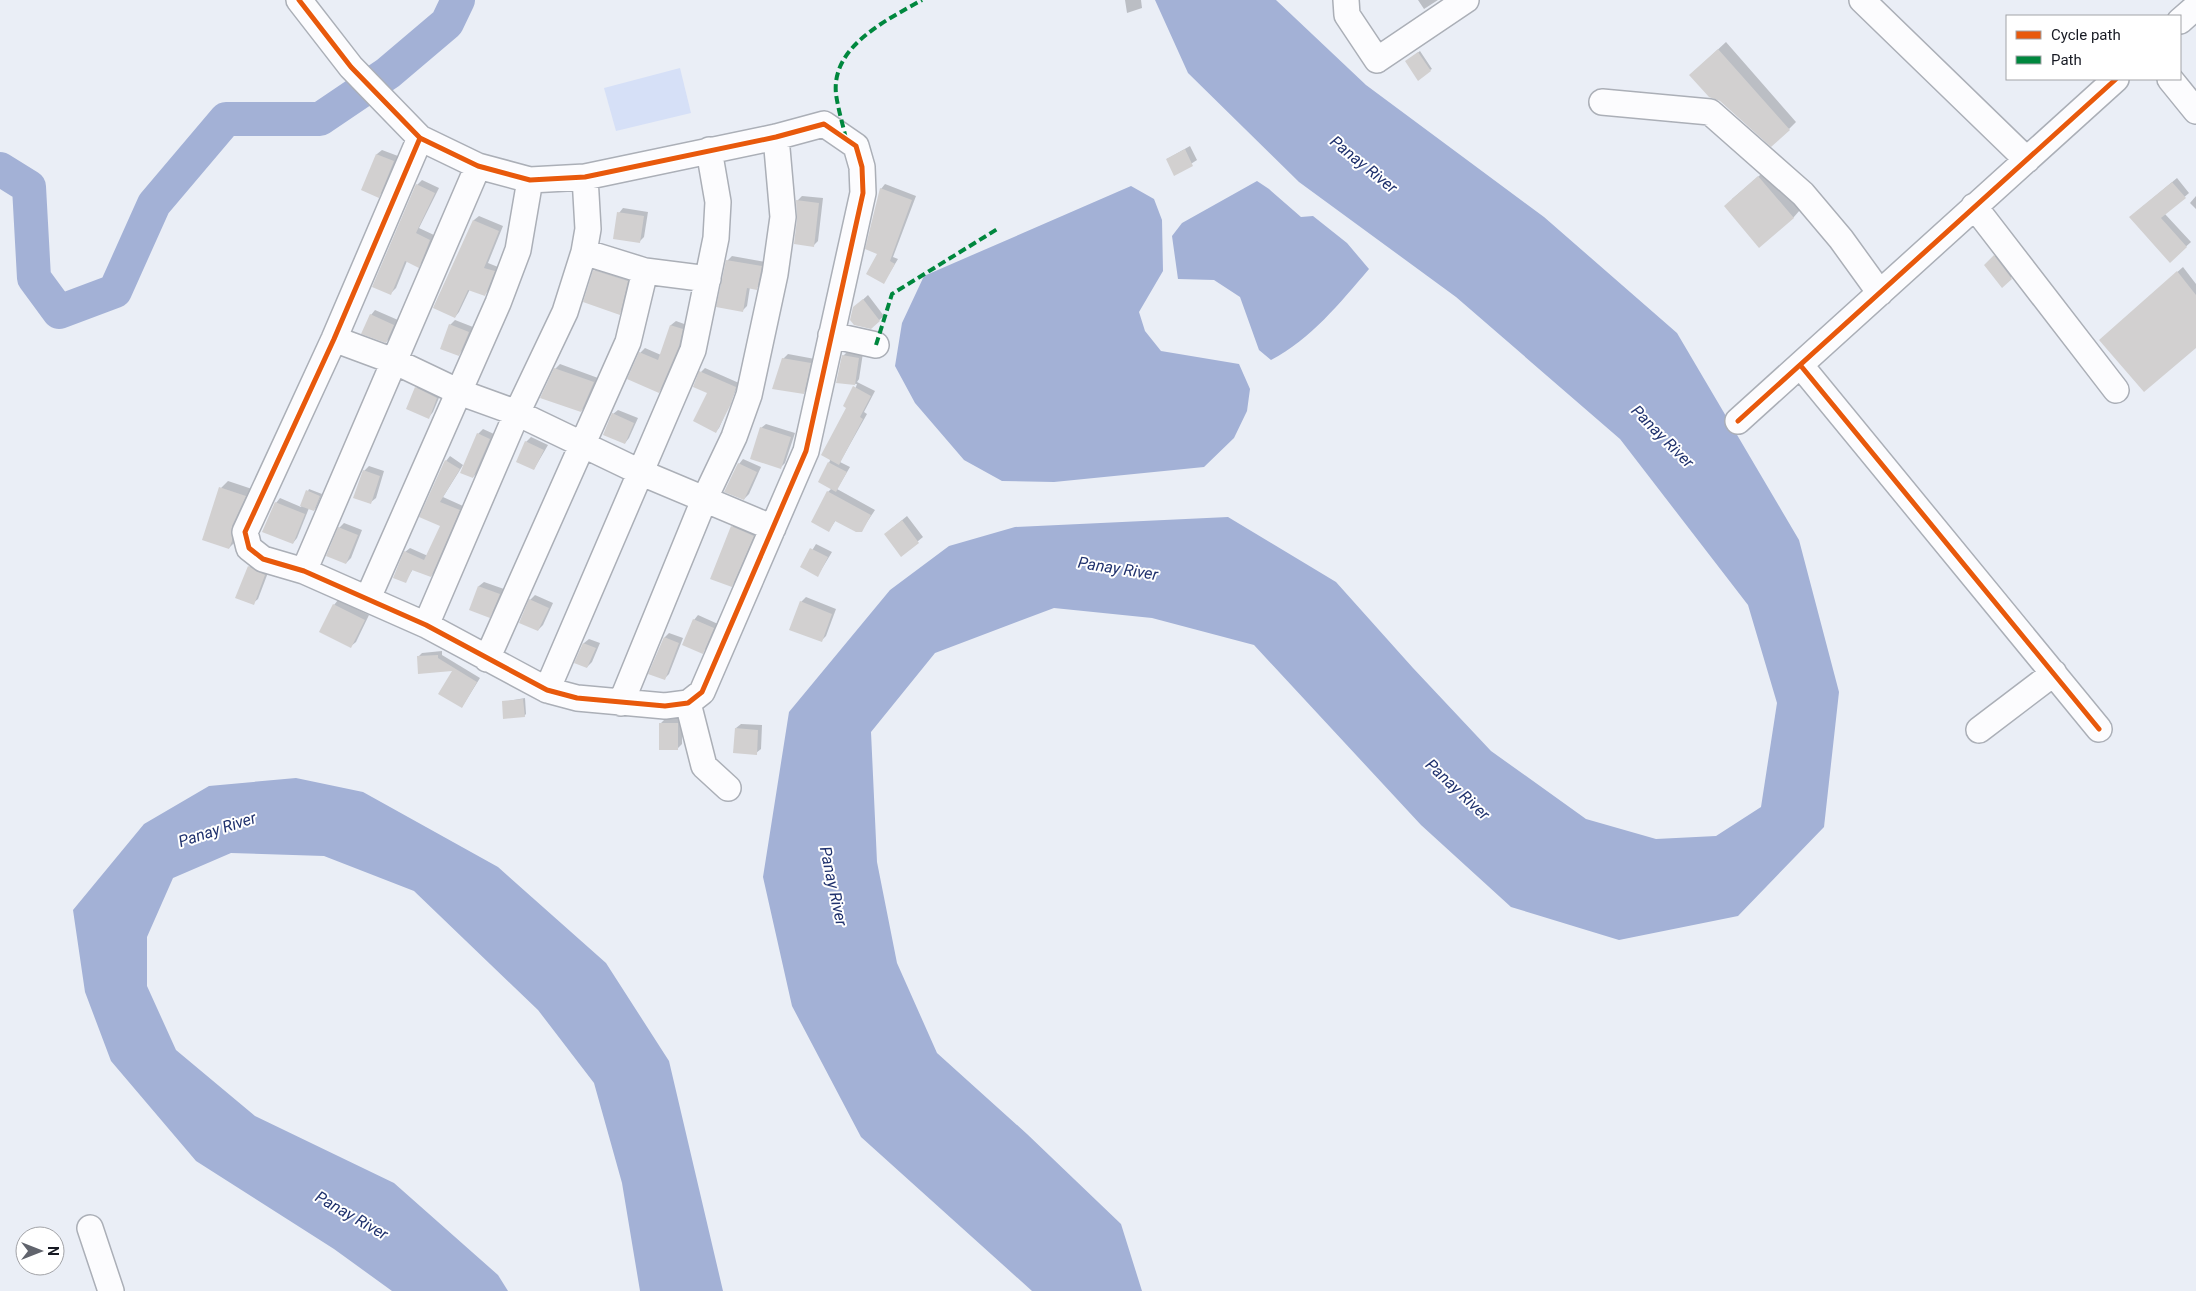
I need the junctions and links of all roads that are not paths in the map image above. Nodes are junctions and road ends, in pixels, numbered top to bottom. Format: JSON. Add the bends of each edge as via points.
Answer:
{"nodes":[{"id":1,"x":299,"y":0,"type":"edge"},
{"id":2,"x":1346,"y":0,"type":"edge"},
{"id":3,"x":1466,"y":0,"type":"edge"},
{"id":4,"x":1862,"y":0,"type":"edge"},
{"id":5,"x":2196,"y":7,"type":"edge"},
{"id":6,"x":2181,"y":20,"type":"edge"},
{"id":7,"x":2115,"y":80,"type":"edge"},
{"id":8,"x":2171,"y":80,"type":"edge"},
{"id":9,"x":1602,"y":102,"type":"dead end"},
{"id":10,"x":2196,"y":110,"type":"edge"},
{"id":11,"x":776,"y":137,"type":"junction"},
{"id":12,"x":420,"y":138,"type":"junction"},
{"id":13,"x":709,"y":150,"type":"junction"},
{"id":14,"x":2027,"y":160,"type":"junction"},
{"id":15,"x":478,"y":166,"type":"junction"},
{"id":16,"x":585,"y":177,"type":"junction"},
{"id":17,"x":530,"y":180,"type":"junction"},
{"id":18,"x":1974,"y":206,"type":"junction"},
{"id":19,"x":584,"y":252,"type":"junction"},
{"id":20,"x":645,"y":271,"type":"junction"},
{"id":21,"x":708,"y":279,"type":"junction"},
{"id":22,"x":1880,"y":293,"type":"junction"},
{"id":23,"x":831,"y":335,"type":"junction"},
{"id":24,"x":334,"y":339,"type":"junction"},
{"id":25,"x":876,"y":345,"type":"dead end"},
{"id":26,"x":396,"y":362,"type":"junction"},
{"id":27,"x":1801,"y":366,"type":"junction"},
{"id":28,"x":2116,"y":390,"type":"dead end"},
{"id":29,"x":459,"y":392,"type":"junction"},
{"id":30,"x":517,"y":413,"type":"junction"},
{"id":31,"x":1738,"y":421,"type":"dead end"},
{"id":32,"x":583,"y":444,"type":"junction"},
{"id":33,"x":642,"y":473,"type":"junction"},
{"id":34,"x":704,"y":500,"type":"junction"},
{"id":35,"x":773,"y":528,"type":"junction"},
{"id":36,"x":304,"y":571,"type":"junction"},
{"id":37,"x":368,"y":598,"type":"junction"},
{"id":38,"x":426,"y":625,"type":"junction"},
{"id":39,"x":487,"y":659,"type":"junction"},
{"id":40,"x":2054,"y":673,"type":"junction"},
{"id":41,"x":547,"y":690,"type":"junction"},
{"id":42,"x":688,"y":702,"type":"junction"},
{"id":43,"x":621,"y":703,"type":"junction"},
{"id":44,"x":2099,"y":729,"type":"dead end"},
{"id":45,"x":1979,"y":730,"type":"dead end"},
{"id":46,"x":728,"y":788,"type":"dead end"},
{"id":47,"x":90,"y":1228,"type":"dead end"},
{"id":48,"x":111,"y":1291,"type":"edge"}],
"edges":[{"from":1,"to":12,"type":"street","via":[[373,91]]},
{"from":2,"to":3,"type":"street","via":[[1347,15],[1377,60]]},
{"from":4,"to":14,"type":"street"},
{"from":5,"to":6,"type":"street"},
{"from":7,"to":14,"type":"street"},
{"from":8,"to":10,"type":"street"},
{"from":9,"to":22,"type":"street","via":[[1710,112],[1803,194]]},
{"from":11,"to":13,"type":"street"},
{"from":11,"to":23,"type":"street","via":[[824,124],[856,146],[862,167],[863,193]]},
{"from":11,"to":34,"type":"street","via":[[783,217],[775,274],[749,395],[734,437]]},
{"from":12,"to":15,"type":"street"},
{"from":12,"to":24,"type":"street"},
{"from":13,"to":16,"type":"street"},
{"from":13,"to":21,"type":"street","via":[[718,202],[716,238]]},
{"from":14,"to":18,"type":"street"},
{"from":15,"to":17,"type":"street"},
{"from":15,"to":26,"type":"street"},
{"from":16,"to":17,"type":"street"},
{"from":16,"to":19,"type":"street","via":[[588,229]]},
{"from":17,"to":29,"type":"street","via":[[518,250]]},
{"from":18,"to":22,"type":"street"},
{"from":18,"to":28,"type":"street"},
{"from":19,"to":20,"type":"street"},
{"from":19,"to":30,"type":"street","via":[[565,312]]},
{"from":20,"to":21,"type":"street"},
{"from":20,"to":32,"type":"street","via":[[628,342]]},
{"from":21,"to":33,"type":"street","via":[[693,350]]},
{"from":22,"to":27,"type":"street"},
{"from":23,"to":25,"type":"street"},
{"from":23,"to":35,"type":"street","via":[[806,451]]},
{"from":24,"to":26,"type":"street"},
{"from":24,"to":36,"type":"street","via":[[245,532],[249,548],[263,558]]},
{"from":26,"to":29,"type":"street"},
{"from":26,"to":36,"type":"street"},
{"from":27,"to":31,"type":"street"},
{"from":27,"to":40,"type":"street"},
{"from":29,"to":30,"type":"street"},
{"from":29,"to":37,"type":"street"},
{"from":30,"to":32,"type":"street"},
{"from":30,"to":38,"type":"street"},
{"from":32,"to":33,"type":"street"},
{"from":32,"to":39,"type":"street"},
{"from":33,"to":34,"type":"street"},
{"from":33,"to":41,"type":"street"},
{"from":34,"to":35,"type":"street"},
{"from":34,"to":43,"type":"street"},
{"from":35,"to":42,"type":"street","via":[[702,692]]},
{"from":36,"to":37,"type":"street"},
{"from":37,"to":38,"type":"street"},
{"from":38,"to":39,"type":"street"},
{"from":39,"to":41,"type":"street"},
{"from":40,"to":44,"type":"street"},
{"from":40,"to":45,"type":"street"},
{"from":41,"to":43,"type":"street","via":[[577,698]]},
{"from":42,"to":43,"type":"street","via":[[665,706]]},
{"from":42,"to":46,"type":"street","via":[[704,766]]},
{"from":47,"to":48,"type":"street"}]}
